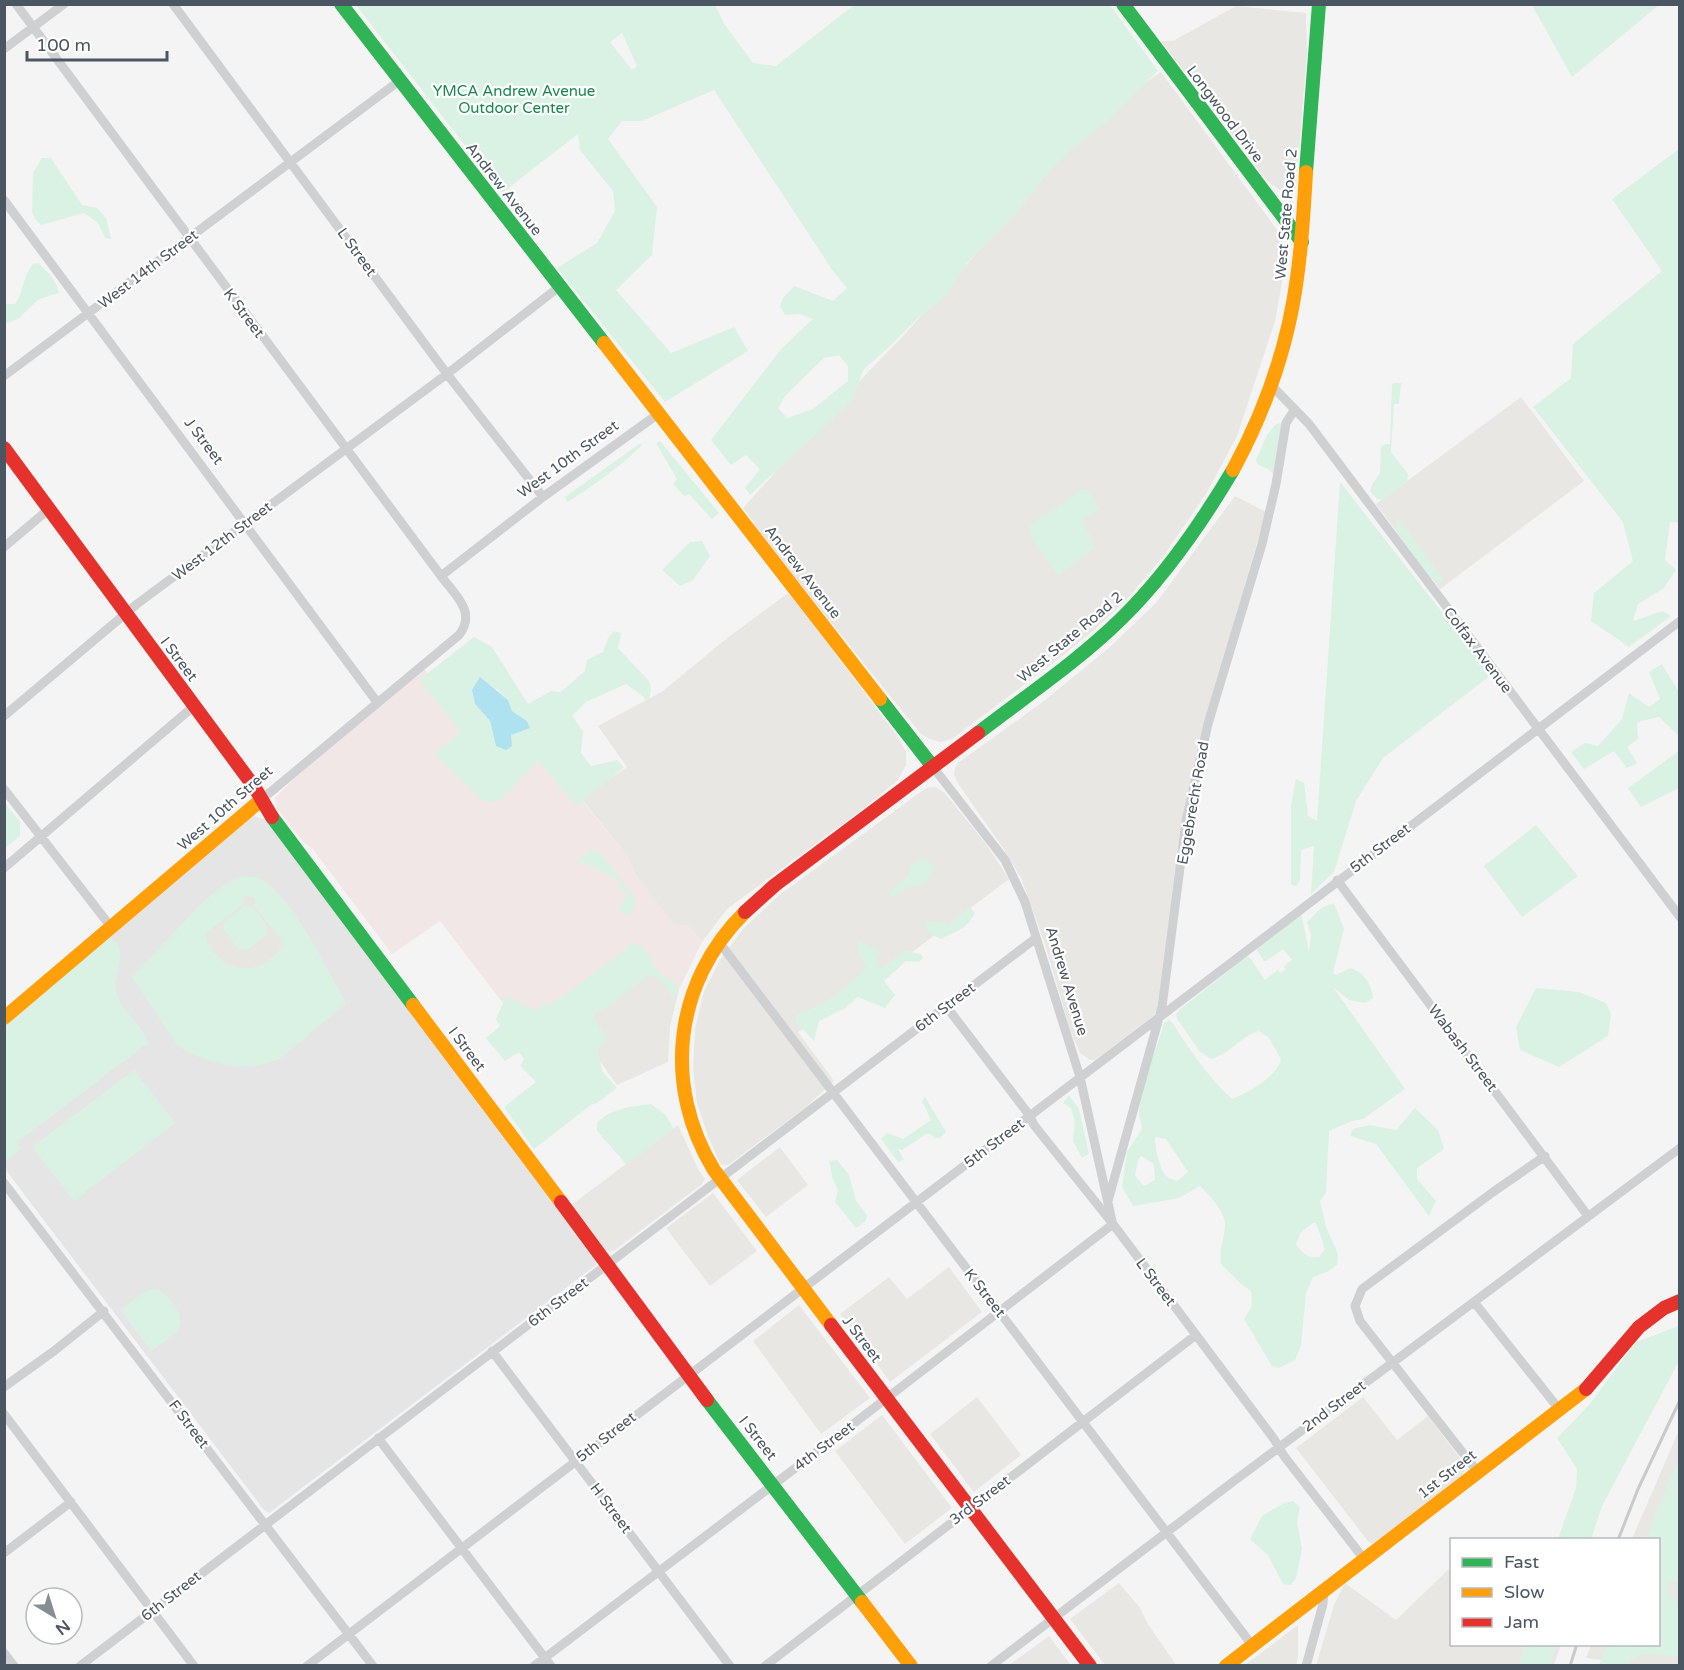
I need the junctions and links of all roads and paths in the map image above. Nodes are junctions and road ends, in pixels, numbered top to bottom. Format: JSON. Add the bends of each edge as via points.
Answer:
{"nodes":[{"id":1,"x":16,"y":4,"type":"edge"},
{"id":2,"x":64,"y":4,"type":"edge"},
{"id":3,"x":173,"y":4,"type":"edge"},
{"id":4,"x":341,"y":4,"type":"edge"},
{"id":5,"x":1123,"y":4,"type":"edge"},
{"id":6,"x":1318,"y":4,"type":"edge"},
{"id":7,"x":33,"y":28,"type":"junction"},
{"id":8,"x":4,"y":49,"type":"edge"},
{"id":9,"x":399,"y":81,"type":"junction"},
{"id":10,"x":291,"y":162,"type":"junction"},
{"id":11,"x":4,"y":200,"type":"edge"},
{"id":12,"x":189,"y":238,"type":"junction"},
{"id":13,"x":1302,"y":242,"type":"junction"},
{"id":14,"x":560,"y":287,"type":"junction"},
{"id":15,"x":89,"y":314,"type":"junction"},
{"id":16,"x":447,"y":374,"type":"junction"},
{"id":17,"x":4,"y":376,"type":"edge"},
{"id":18,"x":1272,"y":386,"type":"junction"},
{"id":19,"x":1295,"y":409,"type":"junction"},
{"id":20,"x":658,"y":414,"type":"junction"},
{"id":21,"x":4,"y":448,"type":"edge"},
{"id":22,"x":345,"y":448,"type":"junction"},
{"id":23,"x":543,"y":498,"type":"junction"},
{"id":24,"x":49,"y":509,"type":"junction"},
{"id":25,"x":245,"y":524,"type":"junction"},
{"id":26,"x":4,"y":547,"type":"edge"},
{"id":27,"x":441,"y":576,"type":"junction"},
{"id":28,"x":125,"y":614,"type":"junction"},
{"id":29,"x":1680,"y":621,"type":"edge"},
{"id":30,"x":466,"y":624,"type":"joint"},
{"id":31,"x":377,"y":702,"type":"junction"},
{"id":32,"x":194,"y":706,"type":"junction"},
{"id":33,"x":4,"y":716,"type":"edge"},
{"id":34,"x":1537,"y":728,"type":"junction"},
{"id":35,"x":933,"y":767,"type":"junction"},
{"id":36,"x":4,"y":789,"type":"edge"},
{"id":37,"x":261,"y":800,"type":"junction"},
{"id":38,"x":41,"y":837,"type":"junction"},
{"id":39,"x":4,"y":867,"type":"edge"},
{"id":40,"x":1337,"y":880,"type":"junction"},
{"id":41,"x":1680,"y":917,"type":"edge"},
{"id":42,"x":111,"y":927,"type":"junction"},
{"id":43,"x":1036,"y":938,"type":"junction"},
{"id":44,"x":719,"y":942,"type":"junction"},
{"id":45,"x":689,"y":1004,"type":"joint"},
{"id":46,"x":946,"y":1006,"type":"junction"},
{"id":47,"x":4,"y":1018,"type":"edge"},
{"id":48,"x":1159,"y":1018,"type":"junction"},
{"id":49,"x":1080,"y":1077,"type":"junction"},
{"id":50,"x":833,"y":1092,"type":"junction"},
{"id":51,"x":1030,"y":1116,"type":"junction"},
{"id":52,"x":1680,"y":1148,"type":"edge"},
{"id":53,"x":1545,"y":1156,"type":"junction"},
{"id":54,"x":720,"y":1179,"type":"junction"},
{"id":55,"x":4,"y":1182,"type":"edge"},
{"id":56,"x":1108,"y":1201,"type":"junction"},
{"id":57,"x":916,"y":1203,"type":"junction"},
{"id":58,"x":1588,"y":1216,"type":"junction"},
{"id":59,"x":1113,"y":1224,"type":"junction"},
{"id":60,"x":608,"y":1264,"type":"junction"},
{"id":61,"x":802,"y":1289,"type":"junction"},
{"id":62,"x":1680,"y":1301,"type":"edge"},
{"id":63,"x":1474,"y":1302,"type":"junction"},
{"id":64,"x":104,"y":1311,"type":"junction"},
{"id":65,"x":1000,"y":1312,"type":"junction"},
{"id":66,"x":1196,"y":1335,"type":"junction"},
{"id":67,"x":492,"y":1351,"type":"junction"},
{"id":68,"x":1393,"y":1362,"type":"junction"},
{"id":69,"x":689,"y":1375,"type":"junction"},
{"id":70,"x":4,"y":1387,"type":"edge"},
{"id":71,"x":887,"y":1398,"type":"junction"},
{"id":72,"x":1559,"y":1409,"type":"junction"},
{"id":73,"x":4,"y":1413,"type":"edge"},
{"id":74,"x":1084,"y":1422,"type":"junction"},
{"id":75,"x":378,"y":1438,"type":"junction"},
{"id":76,"x":1279,"y":1447,"type":"junction"},
{"id":77,"x":575,"y":1461,"type":"junction"},
{"id":78,"x":1478,"y":1472,"type":"junction"},
{"id":79,"x":773,"y":1485,"type":"junction"},
{"id":80,"x":71,"y":1502,"type":"junction"},
{"id":81,"x":970,"y":1508,"type":"junction"},
{"id":82,"x":265,"y":1524,"type":"junction"},
{"id":83,"x":1166,"y":1532,"type":"junction"},
{"id":84,"x":462,"y":1548,"type":"junction"},
{"id":85,"x":4,"y":1553,"type":"edge"},
{"id":86,"x":1364,"y":1559,"type":"junction"},
{"id":87,"x":659,"y":1571,"type":"junction"},
{"id":88,"x":1324,"y":1591,"type":"junction"},
{"id":89,"x":857,"y":1594,"type":"junction"},
{"id":90,"x":152,"y":1610,"type":"junction"},
{"id":91,"x":1054,"y":1618,"type":"junction"},
{"id":92,"x":350,"y":1635,"type":"junction"},
{"id":93,"x":1252,"y":1645,"type":"junction"},
{"id":94,"x":4,"y":1653,"type":"edge"},
{"id":95,"x":548,"y":1662,"type":"edge"},
{"id":96,"x":14,"y":1665,"type":"edge"},
{"id":97,"x":80,"y":1665,"type":"edge"},
{"id":98,"x":194,"y":1665,"type":"edge"},
{"id":99,"x":307,"y":1665,"type":"edge"},
{"id":100,"x":373,"y":1665,"type":"edge"},
{"id":101,"x":534,"y":1665,"type":"edge"},
{"id":102,"x":730,"y":1665,"type":"edge"},
{"id":103,"x":765,"y":1665,"type":"edge"},
{"id":104,"x":911,"y":1665,"type":"edge"},
{"id":105,"x":991,"y":1665,"type":"edge"},
{"id":106,"x":1090,"y":1665,"type":"edge"},
{"id":107,"x":1226,"y":1665,"type":"edge"},
{"id":108,"x":1306,"y":1665,"type":"edge"}],
"edges":[{"from":1,"to":7,"type":"street","name":"K Street"},
{"from":2,"to":7,"type":"street"},
{"from":3,"to":10,"type":"street","name":"L Street"},
{"from":4,"to":9,"type":"street","name":"Andrew Avenue"},
{"from":5,"to":13,"type":"street","name":"Longwood Drive"},
{"from":6,"to":13,"type":"street","name":"West State Road 2"},
{"from":7,"to":8,"type":"street"},
{"from":7,"to":12,"type":"street","name":"K Street"},
{"from":9,"to":10,"type":"street","name":"West 14th Street"},
{"from":9,"to":14,"type":"street","name":"Andrew Avenue"},
{"from":10,"to":12,"type":"street","name":"West 14th Street"},
{"from":10,"to":16,"type":"street","name":"L Street"},
{"from":11,"to":15,"type":"street","name":"J Street"},
{"from":12,"to":15,"type":"street","name":"West 14th Street"},
{"from":12,"to":22,"type":"street","name":"K Street"},
{"from":13,"to":18,"type":"street","name":"West State Road 2","via":[[1291,315]]},
{"from":14,"to":16,"type":"street","name":"West 12th Street"},
{"from":14,"to":20,"type":"street","name":"Andrew Avenue"},
{"from":15,"to":17,"type":"street","name":"West 14th Street"},
{"from":15,"to":25,"type":"street","name":"J Street"},
{"from":16,"to":22,"type":"street","name":"West 12th Street"},
{"from":16,"to":23,"type":"street","name":"L Street"},
{"from":18,"to":19,"type":"street","name":"Colfax Avenue"},
{"from":18,"to":35,"type":"street","name":"West State Road 2","via":[[1235,470],[1208,514],[1137,603],[1058,672]]},
{"from":19,"to":34,"type":"street","name":"Colfax Avenue"},
{"from":19,"to":48,"type":"street","name":"Eggebrecht Road","via":[[1287,423],[1262,544],[1208,723],[1186,821]]},
{"from":20,"to":23,"type":"street","name":"West 10th Street"},
{"from":20,"to":35,"type":"street","name":"Andrew Avenue"},
{"from":21,"to":24,"type":"street","name":"I Street"},
{"from":22,"to":25,"type":"street","name":"West 12th Street"},
{"from":22,"to":27,"type":"street","name":"K Street"},
{"from":23,"to":27,"type":"street","name":"West 10th Street"},
{"from":24,"to":26,"type":"street"},
{"from":24,"to":28,"type":"street","name":"I Street"},
{"from":25,"to":28,"type":"street","name":"West 12th Street"},
{"from":25,"to":31,"type":"street","name":"J Street"},
{"from":27,"to":30,"type":"street","name":"K Street","via":[[464,608]]},
{"from":28,"to":32,"type":"street","name":"I Street"},
{"from":28,"to":33,"type":"street","name":"West 12th Street"},
{"from":29,"to":34,"type":"street","name":"5th Street"},
{"from":30,"to":31,"type":"street","name":"West 10th Street","via":[[459,635]]},
{"from":31,"to":37,"type":"street","name":"West 10th Street"},
{"from":32,"to":37,"type":"street","name":"I Street"},
{"from":32,"to":38,"type":"street"},
{"from":34,"to":40,"type":"street","name":"5th Street"},
{"from":34,"to":41,"type":"street","name":"Colfax Avenue"},
{"from":35,"to":43,"type":"street","name":"Andrew Avenue","via":[[1005,860]]},
{"from":35,"to":44,"type":"street","name":"West State Road 2","via":[[775,885],[735,921]]},
{"from":36,"to":38,"type":"street"},
{"from":37,"to":42,"type":"street","name":"West 10th Street"},
{"from":37,"to":60,"type":"street","name":"I Street"},
{"from":38,"to":39,"type":"street"},
{"from":38,"to":42,"type":"street"},
{"from":40,"to":48,"type":"street","name":"5th Street"},
{"from":40,"to":53,"type":"street","name":"Wabash Street"},
{"from":42,"to":47,"type":"street","name":"West 10th Street"},
{"from":43,"to":46,"type":"street","name":"6th Street"},
{"from":43,"to":49,"type":"street","name":"Andrew Avenue"},
{"from":44,"to":45,"type":"street","name":"West State Road 2","via":[[705,964]]},
{"from":44,"to":50,"type":"street","name":"K Street"},
{"from":45,"to":54,"type":"street","name":"J Street","via":[[683,1036],[684,1089],[699,1142]]},
{"from":46,"to":50,"type":"street","name":"6th Street"},
{"from":46,"to":51,"type":"street","name":"L Street"},
{"from":48,"to":49,"type":"street","name":"5th Street"},
{"from":48,"to":56,"type":"street","name":"Eggebrecht Road"},
{"from":49,"to":51,"type":"street","name":"5th Street"},
{"from":49,"to":56,"type":"street","name":"Andrew Avenue"},
{"from":50,"to":54,"type":"street","name":"6th Street"},
{"from":50,"to":57,"type":"street","name":"K Street"},
{"from":51,"to":57,"type":"street","name":"5th Street"},
{"from":51,"to":59,"type":"street","name":"L Street"},
{"from":52,"to":58,"type":"street","name":"2nd Street"},
{"from":53,"to":58,"type":"street","name":"Wabash Street"},
{"from":53,"to":68,"type":"street","via":[[1362,1289],[1354,1306],[1360,1321]]},
{"from":54,"to":60,"type":"street","name":"6th Street"},
{"from":54,"to":61,"type":"street","name":"J Street"},
{"from":55,"to":64,"type":"street","name":"F Street"},
{"from":56,"to":59,"type":"street","name":"Andrew Avenue"},
{"from":57,"to":61,"type":"street","name":"5th Street"},
{"from":57,"to":65,"type":"street","name":"K Street"},
{"from":58,"to":63,"type":"street","name":"2nd Street"},
{"from":59,"to":65,"type":"street","name":"4th Street"},
{"from":59,"to":66,"type":"street","name":"L Street"},
{"from":60,"to":67,"type":"street","name":"6th Street"},
{"from":60,"to":69,"type":"street","name":"I Street"},
{"from":61,"to":69,"type":"street","name":"5th Street"},
{"from":61,"to":71,"type":"street","name":"J Street"},
{"from":62,"to":72,"type":"street","name":"1st Street","via":[[1641,1323],[1589,1386]]},
{"from":63,"to":68,"type":"street","name":"2nd Street"},
{"from":63,"to":72,"type":"street"},
{"from":64,"to":70,"type":"street"},
{"from":64,"to":82,"type":"street","name":"F Street"},
{"from":65,"to":71,"type":"street","name":"4th Street"},
{"from":65,"to":74,"type":"street","name":"K Street"},
{"from":66,"to":74,"type":"street","name":"3rd Street"},
{"from":66,"to":76,"type":"street","name":"L Street"},
{"from":67,"to":75,"type":"street","name":"6th Street"},
{"from":67,"to":77,"type":"street","name":"H Street"},
{"from":68,"to":76,"type":"street","name":"2nd Street"},
{"from":68,"to":78,"type":"street"},
{"from":69,"to":77,"type":"street","name":"5th Street"},
{"from":69,"to":79,"type":"street","name":"I Street"},
{"from":71,"to":79,"type":"street","name":"4th Street"},
{"from":71,"to":81,"type":"street","name":"J Street"},
{"from":72,"to":78,"type":"street","name":"1st Street"},
{"from":73,"to":80,"type":"street"},
{"from":74,"to":81,"type":"street","name":"3rd Street"},
{"from":74,"to":83,"type":"street","name":"K Street"},
{"from":75,"to":82,"type":"street","name":"6th Street"},
{"from":75,"to":84,"type":"street"},
{"from":76,"to":83,"type":"street","name":"2nd Street"},
{"from":76,"to":86,"type":"street","name":"L Street"},
{"from":77,"to":84,"type":"street","name":"5th Street"},
{"from":77,"to":87,"type":"street","name":"H Street"},
{"from":78,"to":86,"type":"street","name":"1st Street"},
{"from":79,"to":87,"type":"street","name":"4th Street"},
{"from":79,"to":89,"type":"street","name":"I Street"},
{"from":80,"to":85,"type":"street"},
{"from":80,"to":90,"type":"street"},
{"from":81,"to":89,"type":"street","name":"3rd Street"},
{"from":81,"to":91,"type":"street","name":"J Street"},
{"from":82,"to":90,"type":"street","name":"6th Street"},
{"from":82,"to":92,"type":"street","name":"F Street"},
{"from":83,"to":91,"type":"street","name":"2nd Street"},
{"from":83,"to":93,"type":"street","name":"K Street"},
{"from":84,"to":92,"type":"street","name":"5th Street"},
{"from":84,"to":95,"type":"street"},
{"from":86,"to":88,"type":"street","name":"1st Street"},
{"from":87,"to":95,"type":"street","name":"4th Street"},
{"from":87,"to":102,"type":"street","name":"H Street"},
{"from":88,"to":93,"type":"street","name":"1st Street"},
{"from":88,"to":108,"type":"street"},
{"from":89,"to":103,"type":"street","name":"3rd Street"},
{"from":89,"to":104,"type":"street","name":"I Street"},
{"from":90,"to":97,"type":"street","name":"6th Street"},
{"from":90,"to":98,"type":"street"},
{"from":91,"to":105,"type":"street","name":"2nd Street"},
{"from":91,"to":106,"type":"street","name":"J Street"},
{"from":92,"to":99,"type":"street","name":"5th Street"},
{"from":92,"to":100,"type":"street","name":"F Street"},
{"from":93,"to":107,"type":"street","name":"1st Street"},
{"from":94,"to":96,"type":"street"},
{"from":95,"to":101,"type":"street","name":"4th Street"}]}
